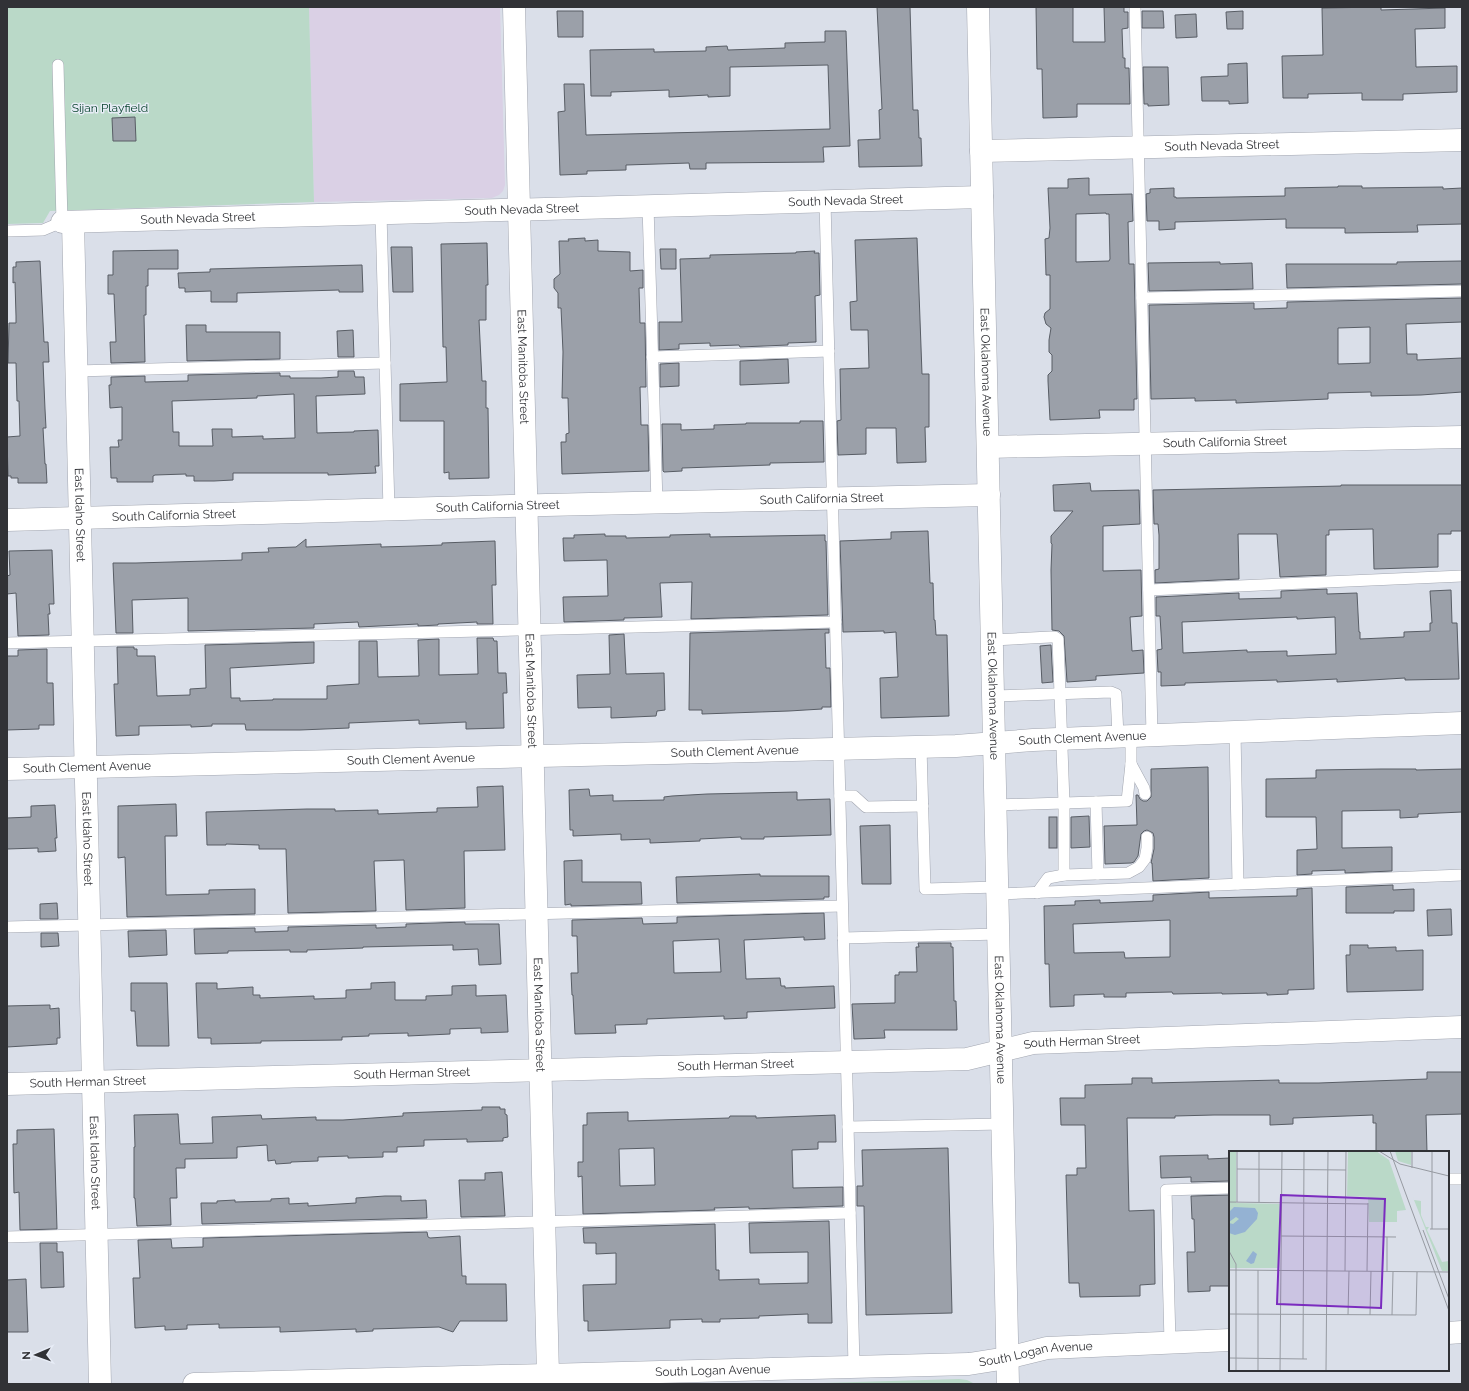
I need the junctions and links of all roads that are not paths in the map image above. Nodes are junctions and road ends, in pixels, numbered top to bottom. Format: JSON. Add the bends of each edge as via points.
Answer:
{"nodes":[{"id":1,"x":514,"y":7,"type":"edge"},
{"id":2,"x":978,"y":7,"type":"edge"},
{"id":3,"x":1135,"y":7,"type":"edge"},
{"id":4,"x":58,"y":65,"type":"dead end"},
{"id":5,"x":1462,"y":140,"type":"edge"},
{"id":6,"x":1138,"y":148,"type":"junction"},
{"id":7,"x":981,"y":151,"type":"junction"},
{"id":8,"x":982,"y":197,"type":"junction"},
{"id":9,"x":825,"y":201,"type":"junction"},
{"id":10,"x":648,"y":206,"type":"junction"},
{"id":11,"x":520,"y":209,"type":"junction"},
{"id":12,"x":381,"y":213,"type":"junction"},
{"id":13,"x":67,"y":222,"type":"junction"},
{"id":14,"x":7,"y":231,"type":"edge"},
{"id":15,"x":1462,"y":291,"type":"edge"},
{"id":16,"x":1142,"y":298,"type":"junction"},
{"id":17,"x":829,"y":351,"type":"junction"},
{"id":18,"x":652,"y":357,"type":"junction"},
{"id":19,"x":385,"y":363,"type":"junction"},
{"id":20,"x":76,"y":371,"type":"junction"},
{"id":21,"x":1462,"y":437,"type":"edge"},
{"id":22,"x":1145,"y":444,"type":"junction"},
{"id":23,"x":988,"y":447,"type":"junction"},
{"id":24,"x":989,"y":495,"type":"junction"},
{"id":25,"x":833,"y":499,"type":"junction"},
{"id":26,"x":657,"y":504,"type":"junction"},
{"id":27,"x":527,"y":506,"type":"junction"},
{"id":28,"x":389,"y":510,"type":"junction"},
{"id":29,"x":80,"y":518,"type":"junction"},
{"id":30,"x":7,"y":520,"type":"edge"},
{"id":31,"x":1462,"y":576,"type":"edge"},
{"id":32,"x":1148,"y":590,"type":"junction"},
{"id":33,"x":836,"y":622,"type":"junction"},
{"id":34,"x":530,"y":630,"type":"junction"},
{"id":35,"x":993,"y":640,"type":"junction"},
{"id":36,"x":82,"y":642,"type":"junction"},
{"id":37,"x":7,"y":643,"type":"edge"},
{"id":38,"x":1060,"y":694,"type":"junction"},
{"id":39,"x":994,"y":696,"type":"junction"},
{"id":40,"x":1462,"y":723,"type":"edge"},
{"id":41,"x":1235,"y":732,"type":"junction"},
{"id":42,"x":1152,"y":735,"type":"junction"},
{"id":43,"x":1125,"y":736,"type":"junction"},
{"id":44,"x":1061,"y":739,"type":"junction"},
{"id":45,"x":995,"y":743,"type":"junction"},
{"id":46,"x":921,"y":746,"type":"junction"},
{"id":47,"x":839,"y":749,"type":"junction"},
{"id":48,"x":533,"y":756,"type":"junction"},
{"id":49,"x":1131,"y":764,"type":"junction"},
{"id":50,"x":85,"y":768,"type":"junction"},
{"id":51,"x":7,"y":769,"type":"edge"},
{"id":52,"x":1146,"y":794,"type":"dead end"},
{"id":53,"x":840,"y":796,"type":"junction"},
{"id":54,"x":1096,"y":802,"type":"junction"},
{"id":55,"x":1064,"y":803,"type":"junction"},
{"id":56,"x":996,"y":805,"type":"junction"},
{"id":57,"x":923,"y":806,"type":"junction"},
{"id":58,"x":1147,"y":837,"type":"dead end"},
{"id":59,"x":1098,"y":874,"type":"junction"},
{"id":60,"x":1064,"y":875,"type":"junction"},
{"id":61,"x":1462,"y":875,"type":"edge"},
{"id":62,"x":1238,"y":884,"type":"junction"},
{"id":63,"x":998,"y":891,"type":"junction"},
{"id":64,"x":1037,"y":893,"type":"junction"},
{"id":65,"x":842,"y":906,"type":"junction"},
{"id":66,"x":536,"y":913,"type":"junction"},
{"id":67,"x":89,"y":925,"type":"junction"},
{"id":68,"x":7,"y":927,"type":"edge"},
{"id":69,"x":999,"y":934,"type":"junction"},
{"id":70,"x":843,"y":938,"type":"junction"},
{"id":71,"x":1462,"y":1027,"type":"edge"},
{"id":72,"x":1001,"y":1051,"type":"junction"},
{"id":73,"x":846,"y":1063,"type":"junction"},
{"id":74,"x":540,"y":1070,"type":"junction"},
{"id":75,"x":93,"y":1082,"type":"junction"},
{"id":76,"x":7,"y":1084,"type":"edge"},
{"id":77,"x":1003,"y":1124,"type":"junction"},
{"id":78,"x":848,"y":1127,"type":"junction"},
{"id":79,"x":1462,"y":1179,"type":"edge"},
{"id":80,"x":1449,"y":1180,"type":"edge"},
{"id":81,"x":1229,"y":1188,"type":"edge"},
{"id":82,"x":850,"y":1213,"type":"junction"},
{"id":83,"x":544,"y":1223,"type":"junction"},
{"id":84,"x":96,"y":1235,"type":"junction"},
{"id":85,"x":7,"y":1237,"type":"edge"},
{"id":86,"x":1462,"y":1332,"type":"edge"},
{"id":87,"x":1449,"y":1333,"type":"edge"},
{"id":88,"x":1229,"y":1340,"type":"edge"},
{"id":89,"x":1170,"y":1342,"type":"junction"},
{"id":90,"x":1007,"y":1358,"type":"junction"},
{"id":91,"x":854,"y":1366,"type":"junction"},
{"id":92,"x":548,"y":1375,"type":"junction"},
{"id":93,"x":100,"y":1384,"type":"edge"},
{"id":94,"x":194,"y":1384,"type":"edge"},
{"id":95,"x":1008,"y":1384,"type":"edge"}],
"edges":[{"from":1,"to":11,"type":"street","name":"East Manitoba Street"},
{"from":2,"to":7,"type":"street","name":"East Oklahoma Avenue"},
{"from":3,"to":6,"type":"lane"},
{"from":4,"to":13,"type":"lane"},
{"from":5,"to":6,"type":"street","name":"South Nevada Street"},
{"from":6,"to":7,"type":"street","name":"South Nevada Street"},
{"from":6,"to":16,"type":"lane"},
{"from":7,"to":8,"type":"street","name":"East Oklahoma Avenue"},
{"from":8,"to":9,"type":"street","name":"South Nevada Street"},
{"from":8,"to":23,"type":"street","name":"East Oklahoma Avenue"},
{"from":9,"to":10,"type":"street","name":"South Nevada Street"},
{"from":9,"to":17,"type":"lane"},
{"from":10,"to":11,"type":"street","name":"South Nevada Street"},
{"from":10,"to":18,"type":"lane"},
{"from":11,"to":12,"type":"street","name":"South Nevada Street"},
{"from":11,"to":27,"type":"street","name":"East Manitoba Street"},
{"from":12,"to":13,"type":"street","name":"South Nevada Street"},
{"from":12,"to":19,"type":"lane"},
{"from":13,"to":14,"type":"lane","via":[[43,230]]},
{"from":13,"to":20,"type":"street","name":"East Idaho Street"},
{"from":15,"to":16,"type":"lane"},
{"from":16,"to":22,"type":"lane"},
{"from":17,"to":18,"type":"lane"},
{"from":17,"to":25,"type":"lane"},
{"from":18,"to":26,"type":"lane"},
{"from":19,"to":20,"type":"lane"},
{"from":19,"to":28,"type":"lane"},
{"from":20,"to":29,"type":"street","name":"East Idaho Street"},
{"from":21,"to":22,"type":"street","name":"South California Street"},
{"from":22,"to":23,"type":"street","name":"South California Street"},
{"from":22,"to":32,"type":"lane"},
{"from":23,"to":24,"type":"street","name":"East Oklahoma Avenue"},
{"from":24,"to":25,"type":"street","name":"South California Street"},
{"from":24,"to":35,"type":"street","name":"East Oklahoma Avenue"},
{"from":25,"to":26,"type":"street","name":"South California Street"},
{"from":25,"to":33,"type":"lane"},
{"from":26,"to":27,"type":"street","name":"South California Street"},
{"from":27,"to":28,"type":"street","name":"South California Street"},
{"from":27,"to":34,"type":"street","name":"East Manitoba Street"},
{"from":28,"to":29,"type":"street","name":"South California Street"},
{"from":29,"to":30,"type":"street","name":"South California Street"},
{"from":29,"to":36,"type":"street","name":"East Idaho Street"},
{"from":31,"to":32,"type":"lane"},
{"from":32,"to":42,"type":"lane"},
{"from":33,"to":34,"type":"lane"},
{"from":33,"to":47,"type":"lane"},
{"from":34,"to":36,"type":"lane"},
{"from":34,"to":48,"type":"street","name":"East Manitoba Street"},
{"from":35,"to":38,"type":"lane","via":[[1055,637],[1058,640]]},
{"from":35,"to":39,"type":"street","name":"East Oklahoma Avenue"},
{"from":36,"to":37,"type":"lane"},
{"from":36,"to":50,"type":"street","name":"East Idaho Street"},
{"from":38,"to":39,"type":"lane"},
{"from":38,"to":43,"type":"lane","via":[[1116,694]]},
{"from":38,"to":44,"type":"lane"},
{"from":39,"to":45,"type":"street","name":"East Oklahoma Avenue"},
{"from":40,"to":41,"type":"street","name":"South Clement Avenue"},
{"from":41,"to":42,"type":"street","name":"South Clement Avenue"},
{"from":41,"to":62,"type":"lane"},
{"from":42,"to":43,"type":"street","name":"South Clement Avenue"},
{"from":43,"to":44,"type":"street","name":"South Clement Avenue"},
{"from":43,"to":49,"type":"lane"},
{"from":44,"to":45,"type":"street","name":"South Clement Avenue"},
{"from":44,"to":55,"type":"lane"},
{"from":45,"to":46,"type":"street","name":"South Clement Avenue"},
{"from":45,"to":56,"type":"street","name":"East Oklahoma Avenue"},
{"from":46,"to":47,"type":"street","name":"South Clement Avenue"},
{"from":46,"to":57,"type":"lane"},
{"from":47,"to":48,"type":"street","name":"South Clement Avenue"},
{"from":47,"to":53,"type":"lane"},
{"from":48,"to":50,"type":"street","name":"South Clement Avenue"},
{"from":48,"to":66,"type":"street","name":"East Manitoba Street"},
{"from":49,"to":52,"type":"lane"},
{"from":49,"to":54,"type":"lane","via":[[1127,801]]},
{"from":50,"to":51,"type":"street","name":"South Clement Avenue"},
{"from":50,"to":67,"type":"street","name":"East Idaho Street"},
{"from":53,"to":57,"type":"lane","via":[[854,796],[866,807]]},
{"from":53,"to":65,"type":"lane"},
{"from":54,"to":55,"type":"lane"},
{"from":54,"to":59,"type":"lane"},
{"from":55,"to":56,"type":"lane"},
{"from":55,"to":60,"type":"lane"},
{"from":56,"to":63,"type":"street","name":"East Oklahoma Avenue"},
{"from":57,"to":63,"type":"lane","via":[[925,889]]},
{"from":58,"to":59,"type":"lane","via":[[1145,859],[1140,867],[1128,873]]},
{"from":59,"to":60,"type":"lane"},
{"from":60,"to":64,"type":"lane","via":[[1048,878]]},
{"from":61,"to":62,"type":"lane"},
{"from":62,"to":64,"type":"lane"},
{"from":63,"to":64,"type":"lane"},
{"from":63,"to":69,"type":"street","name":"East Oklahoma Avenue"},
{"from":65,"to":66,"type":"lane"},
{"from":65,"to":70,"type":"lane"},
{"from":66,"to":67,"type":"lane"},
{"from":66,"to":74,"type":"street","name":"East Manitoba Street"},
{"from":67,"to":68,"type":"lane"},
{"from":67,"to":75,"type":"street","name":"East Idaho Street"},
{"from":69,"to":70,"type":"lane"},
{"from":69,"to":72,"type":"street","name":"East Oklahoma Avenue"},
{"from":70,"to":73,"type":"lane"},
{"from":71,"to":72,"type":"street","name":"South Herman Street","via":[[1033,1043]]},
{"from":72,"to":73,"type":"street","name":"South Herman Street","via":[[967,1060]]},
{"from":72,"to":77,"type":"street","name":"East Oklahoma Avenue"},
{"from":73,"to":74,"type":"street","name":"South Herman Street"},
{"from":73,"to":78,"type":"lane"},
{"from":74,"to":75,"type":"street","name":"South Herman Street"},
{"from":74,"to":83,"type":"street","name":"East Manitoba Street"},
{"from":75,"to":76,"type":"street","name":"South Herman Street"},
{"from":75,"to":84,"type":"street","name":"East Idaho Street"},
{"from":77,"to":78,"type":"lane"},
{"from":77,"to":90,"type":"street","name":"East Oklahoma Avenue"},
{"from":78,"to":82,"type":"lane"},
{"from":79,"to":80,"type":"lane"},
{"from":81,"to":89,"type":"lane","via":[[1166,1190]]},
{"from":82,"to":83,"type":"lane"},
{"from":82,"to":91,"type":"lane"},
{"from":83,"to":84,"type":"lane"},
{"from":83,"to":92,"type":"street","name":"East Manitoba Street"},
{"from":84,"to":85,"type":"lane"},
{"from":84,"to":93,"type":"street","name":"East Idaho Street"},
{"from":86,"to":87,"type":"street"},
{"from":88,"to":89,"type":"street","name":"South Logan Avenue"},
{"from":89,"to":90,"type":"street","name":"South Logan Avenue","via":[[1047,1348]]},
{"from":90,"to":91,"type":"street","name":"South Logan Avenue","via":[[969,1364]]},
{"from":90,"to":95,"type":"street","name":"East Oklahoma Avenue"},
{"from":91,"to":92,"type":"street","name":"South Logan Avenue"},
{"from":92,"to":94,"type":"street","name":"South Logan Avenue"}]}
